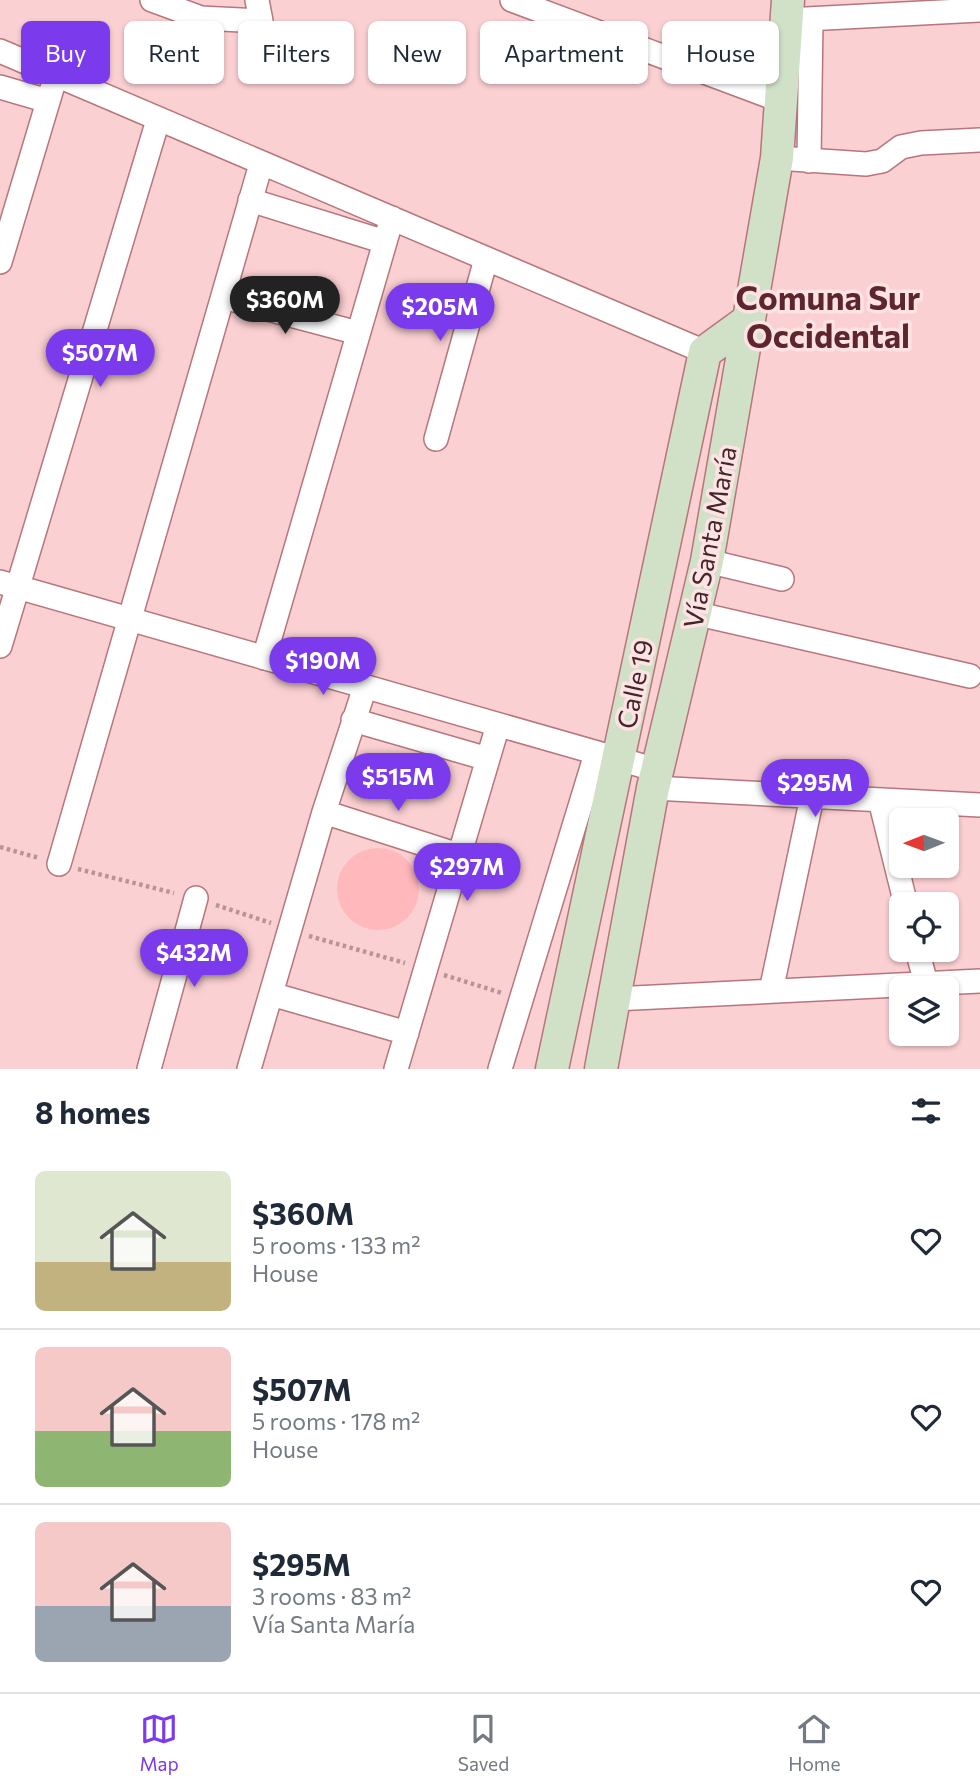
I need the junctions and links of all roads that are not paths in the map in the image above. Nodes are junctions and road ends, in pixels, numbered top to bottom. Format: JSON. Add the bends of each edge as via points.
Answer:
{"nodes":[{"id":1,"x":152,"y":0,"type":"edge"},
{"id":2,"x":257,"y":0,"type":"edge"},
{"id":3,"x":512,"y":0,"type":"edge"},
{"id":4,"x":980,"y":10,"type":"edge"},
{"id":5,"x":796,"y":13,"type":"edge"},
{"id":6,"x":0,"y":51,"type":"edge"},
{"id":7,"x":21,"y":60,"type":"edge"},
{"id":8,"x":53,"y":84,"type":"edge"},
{"id":9,"x":76,"y":84,"type":"edge"},
{"id":10,"x":0,"y":87,"type":"edge"},
{"id":11,"x":48,"y":101,"type":"junction"},
{"id":12,"x":782,"y":101,"type":"junction"},
{"id":13,"x":158,"y":120,"type":"junction"},
{"id":14,"x":980,"y":140,"type":"edge"},
{"id":15,"x":777,"y":158,"type":"junction"},
{"id":16,"x":809,"y":161,"type":"junction"},
{"id":17,"x":261,"y":164,"type":"junction"},
{"id":18,"x":10,"y":190,"type":"edge"},
{"id":19,"x":250,"y":200,"type":"junction"},
{"id":20,"x":392,"y":218,"type":"junction"},
{"id":21,"x":385,"y":243,"type":"junction"},
{"id":22,"x":486,"y":259,"type":"junction"},
{"id":23,"x":0,"y":262,"type":"edge"},
{"id":24,"x":223,"y":296,"type":"junction"},
{"id":25,"x":749,"y":320,"type":"junction"},
{"id":26,"x":358,"y":333,"type":"junction"},
{"id":27,"x":705,"y":352,"type":"junction"},
{"id":28,"x":436,"y":439,"type":"dead end"},
{"id":29,"x":707,"y":561,"type":"junction"},
{"id":30,"x":782,"y":579,"type":"dead end"},
{"id":31,"x":9,"y":584,"type":"edge"},
{"id":32,"x":694,"y":613,"type":"junction"},
{"id":33,"x":130,"y":619,"type":"junction"},
{"id":34,"x":0,"y":646,"type":"edge"},
{"id":35,"x":264,"y":658,"type":"junction"},
{"id":36,"x":970,"y":676,"type":"dead end"},
{"id":37,"x":365,"y":687,"type":"junction"},
{"id":38,"x":353,"y":720,"type":"junction"},
{"id":39,"x":498,"y":725,"type":"junction"},
{"id":40,"x":606,"y":757,"type":"junction"},
{"id":41,"x":488,"y":759,"type":"junction"},
{"id":42,"x":655,"y":779,"type":"junction"},
{"id":43,"x":812,"y":797,"type":"junction"},
{"id":44,"x":880,"y":800,"type":"junction"},
{"id":45,"x":980,"y":805,"type":"edge"},
{"id":46,"x":324,"y":812,"type":"junction"},
{"id":47,"x":458,"y":855,"type":"junction"},
{"id":48,"x":59,"y":864,"type":"dead end"},
{"id":49,"x":903,"y":892,"type":"edge"},
{"id":50,"x":196,"y":898,"type":"dead end"},
{"id":51,"x":980,"y":981,"type":"edge"},
{"id":52,"x":959,"y":982,"type":"edge"},
{"id":53,"x":889,"y":985,"type":"edge"},
{"id":54,"x":771,"y":991,"type":"junction"},
{"id":55,"x":271,"y":994,"type":"junction"},
{"id":56,"x":614,"y":999,"type":"junction"},
{"id":57,"x":407,"y":1033,"type":"junction"},
{"id":58,"x":149,"y":1069,"type":"edge"},
{"id":59,"x":249,"y":1069,"type":"edge"},
{"id":60,"x":396,"y":1069,"type":"edge"},
{"id":61,"x":500,"y":1069,"type":"edge"},
{"id":62,"x":552,"y":1069,"type":"edge"},
{"id":63,"x":601,"y":1069,"type":"edge"}],
"edges":[{"from":1,"to":2,"type":"street","via":[[201,18],[261,22]]},
{"from":3,"to":12,"type":"street"},
{"from":4,"to":5,"type":"street"},
{"from":5,"to":12,"type":"main road","name":"Vía Santa María"},
{"from":5,"to":16,"type":"street"},
{"from":6,"to":7,"type":"street"},
{"from":8,"to":11,"type":"street"},
{"from":9,"to":13,"type":"street"},
{"from":10,"to":11,"type":"street"},
{"from":11,"to":18,"type":"street"},
{"from":12,"to":15,"type":"main road","name":"Vía Santa María"},
{"from":13,"to":17,"type":"street"},
{"from":13,"to":31,"type":"street"},
{"from":14,"to":16,"type":"street","via":[[901,147],[882,161],[866,164]]},
{"from":15,"to":16,"type":"street"},
{"from":15,"to":25,"type":"main road","name":"Vía Santa María"},
{"from":17,"to":19,"type":"street"},
{"from":17,"to":20,"type":"street"},
{"from":18,"to":23,"type":"street"},
{"from":19,"to":21,"type":"street"},
{"from":19,"to":24,"type":"street"},
{"from":20,"to":21,"type":"street"},
{"from":20,"to":22,"type":"street"},
{"from":21,"to":26,"type":"street"},
{"from":22,"to":27,"type":"street"},
{"from":22,"to":28,"type":"street"},
{"from":24,"to":26,"type":"street"},
{"from":24,"to":33,"type":"street"},
{"from":25,"to":27,"type":"main road"},
{"from":25,"to":29,"type":"main road","name":"Vía Santa María"},
{"from":26,"to":35,"type":"street"},
{"from":27,"to":40,"type":"main road","name":"Calle 19"},
{"from":29,"to":30,"type":"street"},
{"from":29,"to":32,"type":"main road","name":"Vía Santa María"},
{"from":31,"to":33,"type":"street"},
{"from":31,"to":34,"type":"street"},
{"from":32,"to":36,"type":"street"},
{"from":32,"to":42,"type":"main road","name":"Vía Santa María"},
{"from":33,"to":35,"type":"street"},
{"from":33,"to":48,"type":"street"},
{"from":35,"to":37,"type":"street"},
{"from":37,"to":38,"type":"street"},
{"from":37,"to":39,"type":"street"},
{"from":38,"to":41,"type":"street"},
{"from":38,"to":46,"type":"street"},
{"from":39,"to":40,"type":"street"},
{"from":39,"to":41,"type":"street"},
{"from":40,"to":42,"type":"street"},
{"from":40,"to":61,"type":"street","via":[[520,999]]},
{"from":40,"to":62,"type":"main road","name":"Calle 19"},
{"from":41,"to":47,"type":"street"},
{"from":42,"to":43,"type":"street"},
{"from":42,"to":56,"type":"main road","name":"Vía Santa María"},
{"from":43,"to":44,"type":"street"},
{"from":43,"to":54,"type":"street"},
{"from":44,"to":45,"type":"street"},
{"from":44,"to":49,"type":"street"},
{"from":46,"to":47,"type":"street"},
{"from":46,"to":55,"type":"street"},
{"from":47,"to":57,"type":"street"},
{"from":50,"to":58,"type":"street"},
{"from":51,"to":52,"type":"street"},
{"from":53,"to":54,"type":"street"},
{"from":54,"to":56,"type":"street"},
{"from":55,"to":57,"type":"street"},
{"from":55,"to":59,"type":"street"},
{"from":56,"to":63,"type":"main road","name":"Vía Santa María"},
{"from":57,"to":60,"type":"street"}]}
